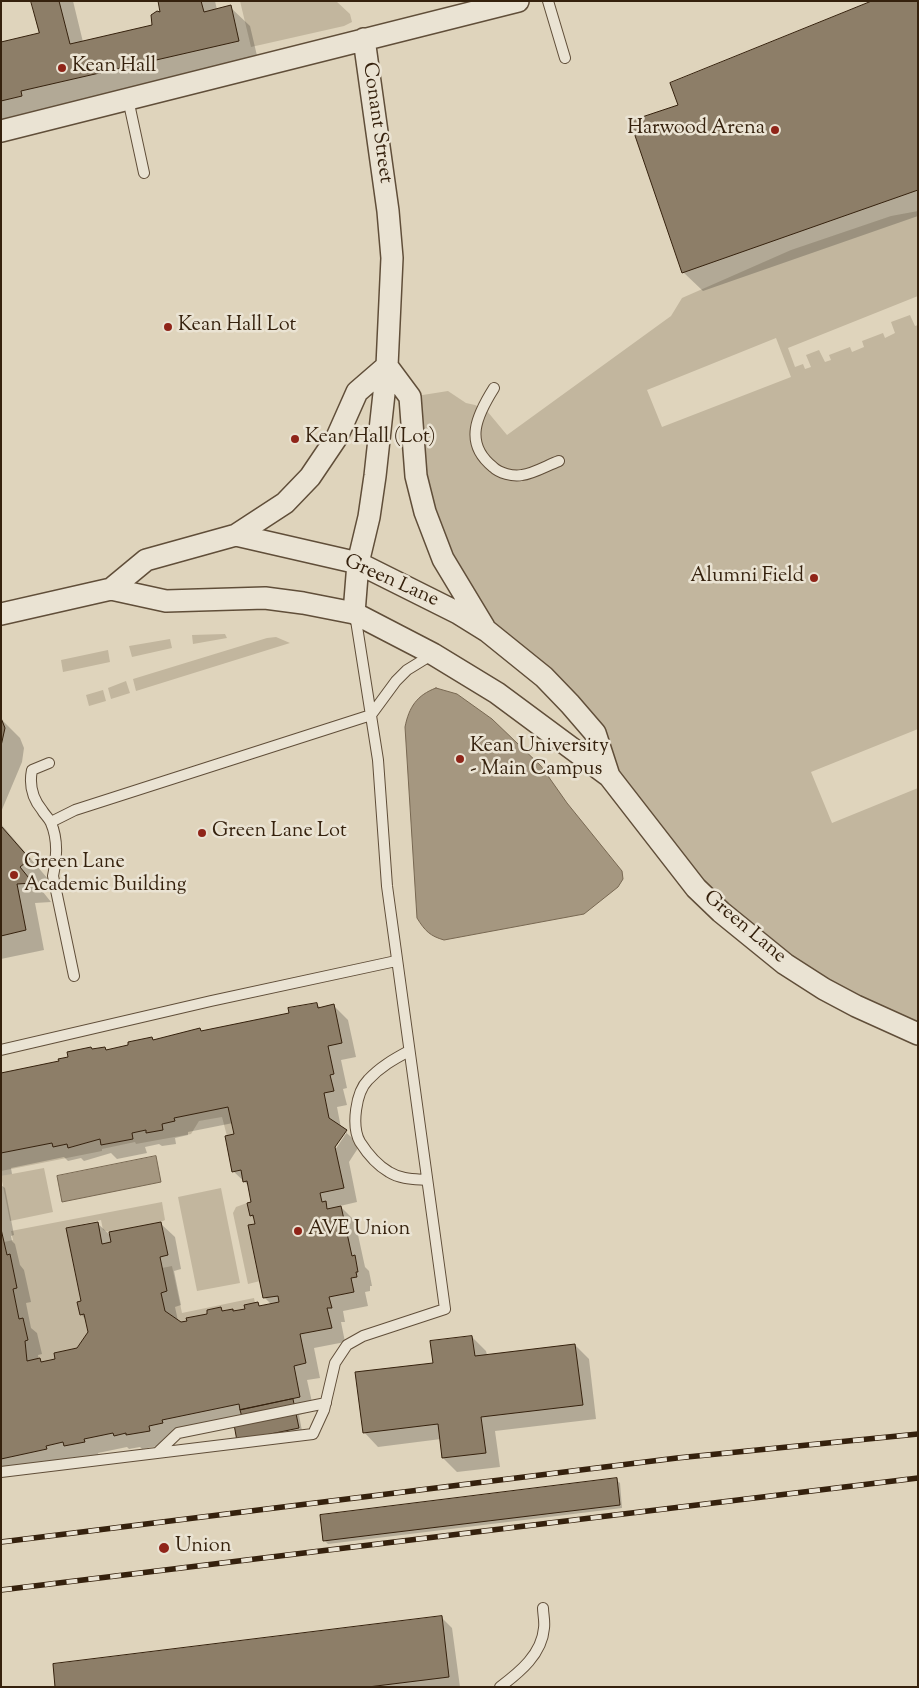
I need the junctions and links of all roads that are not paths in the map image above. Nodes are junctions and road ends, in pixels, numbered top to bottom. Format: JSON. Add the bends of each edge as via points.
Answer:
{"nodes":[{"id":1,"x":518,"y":1,"type":"edge"},
{"id":2,"x":548,"y":1,"type":"edge"},
{"id":3,"x":364,"y":39,"type":"junction"},
{"id":4,"x":565,"y":58,"type":"dead end"},
{"id":5,"x":128,"y":99,"type":"junction"},
{"id":6,"x":1,"y":131,"type":"edge"},
{"id":7,"x":144,"y":173,"type":"dead end"},
{"id":8,"x":387,"y":366,"type":"junction"},
{"id":9,"x":494,"y":388,"type":"dead end"},
{"id":10,"x":558,"y":461,"type":"dead end"},
{"id":11,"x":236,"y":535,"type":"junction"},
{"id":12,"x":358,"y":563,"type":"junction"},
{"id":13,"x":111,"y":589,"type":"junction"},
{"id":14,"x":354,"y":613,"type":"junction"},
{"id":15,"x":1,"y":614,"type":"edge"},
{"id":16,"x":487,"y":631,"type":"junction"},
{"id":17,"x":433,"y":654,"type":"junction"},
{"id":18,"x":371,"y":715,"type":"junction"},
{"id":19,"x":49,"y":763,"type":"dead end"},
{"id":20,"x":609,"y":776,"type":"junction"},
{"id":21,"x":51,"y":822,"type":"junction"},
{"id":22,"x":396,"y":961,"type":"junction"},
{"id":23,"x":74,"y":976,"type":"dead end"},
{"id":24,"x":918,"y":1034,"type":"edge"},
{"id":25,"x":1,"y":1050,"type":"edge"},
{"id":26,"x":409,"y":1051,"type":"junction"},
{"id":27,"x":426,"y":1180,"type":"junction"},
{"id":28,"x":326,"y":1403,"type":"junction"},
{"id":29,"x":157,"y":1453,"type":"junction"},
{"id":30,"x":1,"y":1472,"type":"edge"},
{"id":31,"x":543,"y":1608,"type":"dead end"},
{"id":32,"x":500,"y":1687,"type":"edge"}],
"edges":[{"from":1,"to":3,"type":"street","name":"Conant Street"},
{"from":2,"to":4,"type":"lane"},
{"from":3,"to":5,"type":"street"},
{"from":3,"to":8,"type":"street","name":"Conant Street","via":[[392,258]]},
{"from":5,"to":6,"type":"street"},
{"from":5,"to":7,"type":"lane"},
{"from":8,"to":11,"type":"street","via":[[357,392],[337,437],[310,477],[284,502]]},
{"from":8,"to":12,"type":"street","name":"Conant Street","via":[[369,518]]},
{"from":8,"to":16,"type":"street","via":[[410,397],[416,476],[425,512],[443,559]]},
{"from":9,"to":10,"type":"lane","via":[[476,426],[477,449],[485,461],[495,470],[522,475]]},
{"from":11,"to":12,"type":"street","name":"Green Lane"},
{"from":11,"to":13,"type":"street","name":"Green Lane","via":[[146,560]]},
{"from":12,"to":14,"type":"street","name":"Conant Street"},
{"from":12,"to":16,"type":"street","name":"Green Lane"},
{"from":13,"to":14,"type":"street","name":"Green Lane","via":[[166,601],[265,598]]},
{"from":13,"to":15,"type":"street","name":"Green Lane"},
{"from":14,"to":17,"type":"street","name":"Green Lane"},
{"from":14,"to":18,"type":"lane"},
{"from":16,"to":20,"type":"street","name":"Green Lane","via":[[544,677],[570,704],[595,734]]},
{"from":17,"to":18,"type":"lane","via":[[407,670]]},
{"from":17,"to":20,"type":"street","name":"Green Lane","via":[[497,693]]},
{"from":18,"to":21,"type":"lane","via":[[75,810]]},
{"from":18,"to":22,"type":"lane"},
{"from":19,"to":21,"type":"lane","via":[[32,770],[29,781],[36,803]]},
{"from":20,"to":24,"type":"street","name":"Green Lane","via":[[696,888],[734,923],[785,964],[824,989]]},
{"from":21,"to":23,"type":"lane","via":[[56,844],[53,876]]},
{"from":22,"to":25,"type":"lane"},
{"from":22,"to":26,"type":"lane"},
{"from":26,"to":27,"type":"lane"},
{"from":26,"to":27,"type":"lane","via":[[385,1065],[367,1081],[358,1099],[356,1119],[359,1140],[374,1160],[390,1173]]},
{"from":27,"to":28,"type":"lane","via":[[445,1309],[363,1336],[346,1345],[335,1363]]},
{"from":28,"to":29,"type":"lane","via":[[178,1433]]},
{"from":28,"to":29,"type":"lane","via":[[313,1434]]},
{"from":29,"to":30,"type":"lane"},
{"from":31,"to":32,"type":"lane","via":[[544,1627],[539,1648]]}]}
